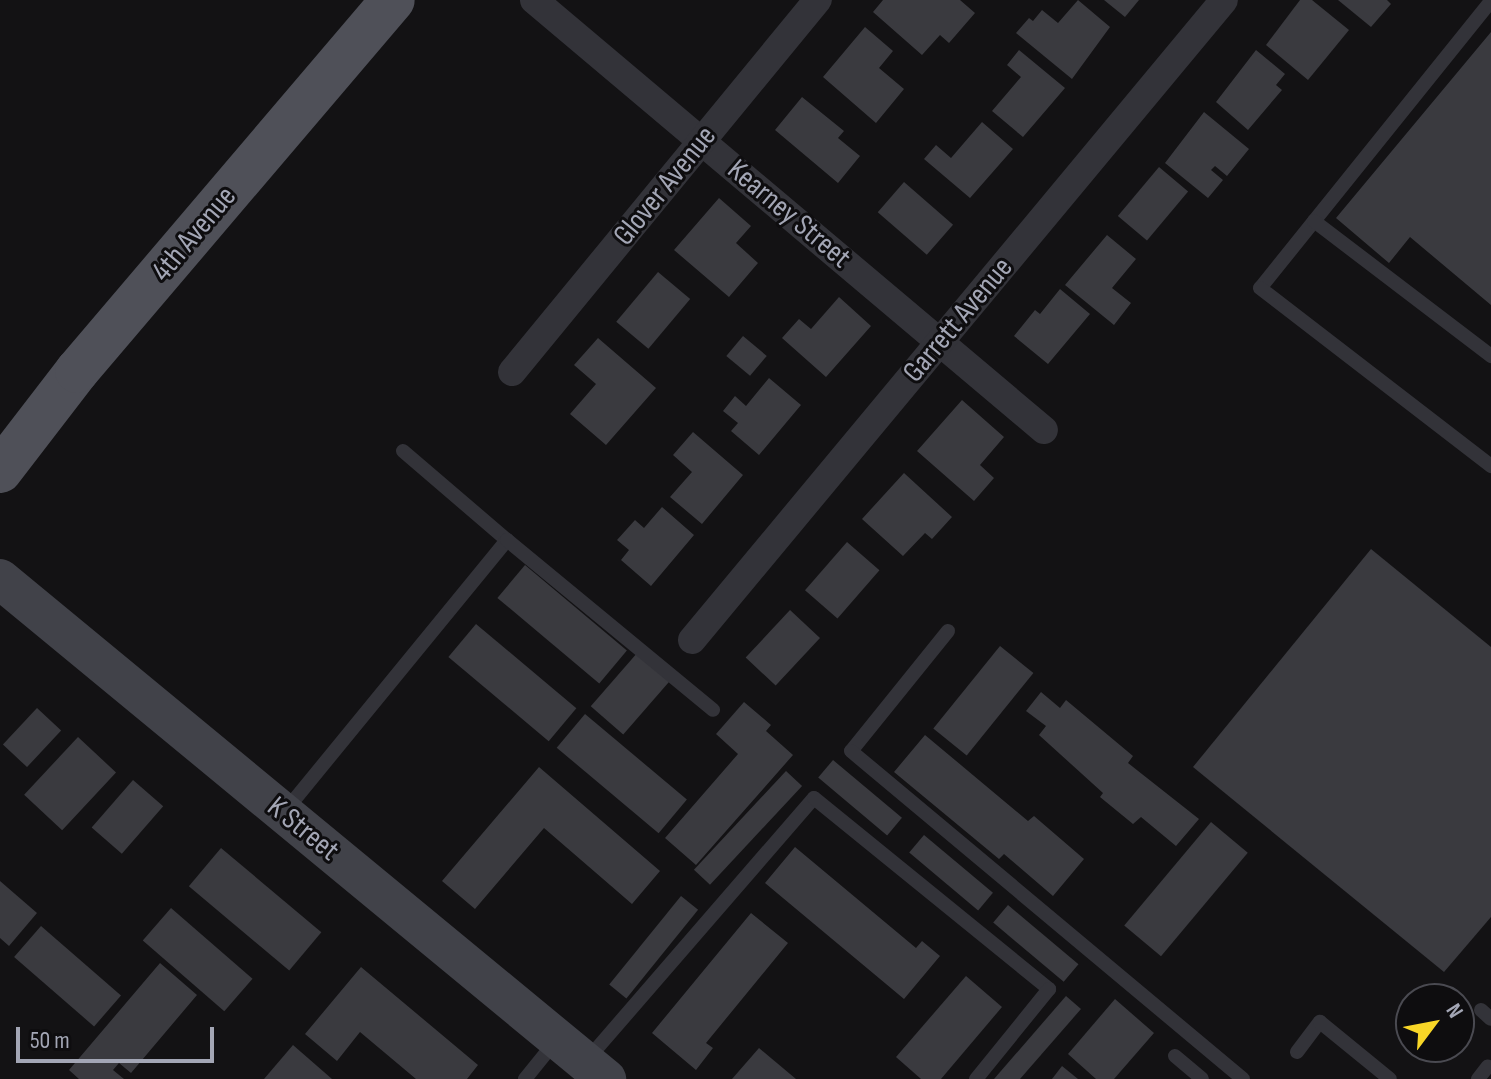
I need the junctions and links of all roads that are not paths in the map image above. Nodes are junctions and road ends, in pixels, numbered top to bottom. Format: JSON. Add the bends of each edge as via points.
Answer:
{"nodes":[{"id":1,"x":393,"y":0,"type":"edge"},
{"id":2,"x":534,"y":0,"type":"edge"},
{"id":3,"x":818,"y":0,"type":"edge"},
{"id":4,"x":1224,"y":0,"type":"edge"},
{"id":5,"x":1491,"y":1,"type":"edge"},
{"id":6,"x":702,"y":141,"type":"junction"},
{"id":7,"x":1314,"y":221,"type":"junction"},
{"id":8,"x":940,"y":341,"type":"junction"},
{"id":9,"x":1491,"y":356,"type":"edge"},
{"id":10,"x":512,"y":372,"type":"dead end"},
{"id":11,"x":1044,"y":430,"type":"dead end"},
{"id":12,"x":403,"y":451,"type":"dead end"},
{"id":13,"x":1491,"y":466,"type":"edge"},
{"id":14,"x":0,"y":471,"type":"edge"},
{"id":15,"x":507,"y":540,"type":"junction"},
{"id":16,"x":0,"y":579,"type":"edge"},
{"id":17,"x":948,"y":631,"type":"dead end"},
{"id":18,"x":692,"y":640,"type":"dead end"},
{"id":19,"x":713,"y":710,"type":"dead end"},
{"id":20,"x":283,"y":813,"type":"junction"},
{"id":21,"x":1297,"y":1052,"type":"dead end"},
{"id":22,"x":1175,"y":1056,"type":"dead end"},
{"id":23,"x":583,"y":1060,"type":"edge"},
{"id":24,"x":1488,"y":1066,"type":"dead end"},
{"id":25,"x":525,"y":1079,"type":"edge"},
{"id":26,"x":976,"y":1079,"type":"edge"},
{"id":27,"x":1202,"y":1079,"type":"edge"},
{"id":28,"x":1243,"y":1079,"type":"edge"},
{"id":29,"x":1390,"y":1079,"type":"edge"},
{"id":30,"x":1478,"y":1079,"type":"edge"}],
"edges":[{"from":1,"to":14,"type":"main road","name":"4th Avenue","via":[[77,371]]},
{"from":2,"to":6,"type":"street","name":"Kearney Street"},
{"from":3,"to":6,"type":"street","name":"Glover Avenue"},
{"from":4,"to":8,"type":"street","name":"Garrett Avenue"},
{"from":5,"to":7,"type":"lane"},
{"from":6,"to":8,"type":"street","name":"Kearney Street"},
{"from":6,"to":10,"type":"street","name":"Glover Avenue"},
{"from":7,"to":9,"type":"lane"},
{"from":7,"to":13,"type":"lane","via":[[1260,288]]},
{"from":8,"to":11,"type":"street","name":"Kearney Street"},
{"from":8,"to":18,"type":"street","name":"Garrett Avenue"},
{"from":12,"to":15,"type":"lane"},
{"from":15,"to":19,"type":"lane"},
{"from":15,"to":20,"type":"lane"},
{"from":16,"to":20,"type":"street","name":"K Street"},
{"from":17,"to":28,"type":"lane","via":[[851,751]]},
{"from":20,"to":23,"type":"street","name":"K Street"},
{"from":21,"to":29,"type":"lane","via":[[1320,1022]]},
{"from":22,"to":27,"type":"lane"},
{"from":23,"to":25,"type":"lane"},
{"from":23,"to":26,"type":"lane","via":[[814,798],[1049,989]]},
{"from":24,"to":30,"type":"lane"}]}
